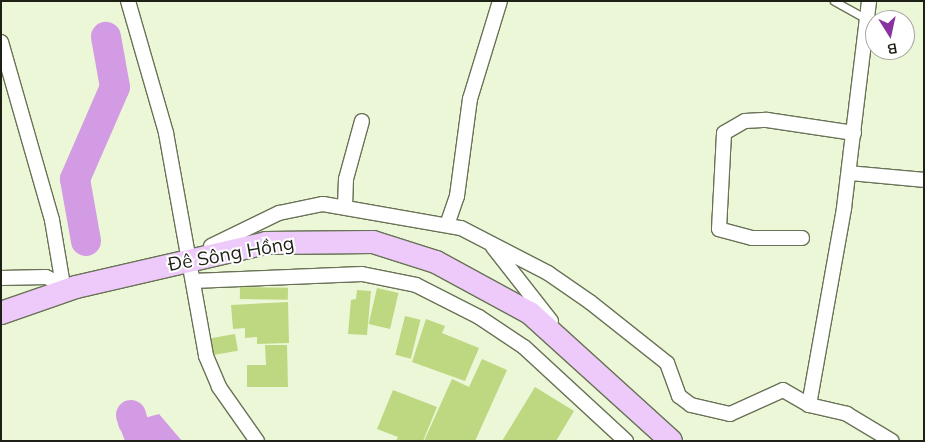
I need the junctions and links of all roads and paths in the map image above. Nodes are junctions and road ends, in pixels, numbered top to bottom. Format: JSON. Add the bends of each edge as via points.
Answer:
{"nodes":[{"id":1,"x":128,"y":1,"type":"edge"},
{"id":2,"x":500,"y":1,"type":"edge"},
{"id":3,"x":834,"y":1,"type":"edge"},
{"id":4,"x":865,"y":18,"type":"joint"},
{"id":5,"x":1,"y":42,"type":"edge"},
{"id":6,"x":362,"y":121,"type":"dead end"},
{"id":7,"x":854,"y":134,"type":"junction"},
{"id":8,"x":849,"y":173,"type":"junction"},
{"id":9,"x":924,"y":180,"type":"edge"},
{"id":10,"x":345,"y":207,"type":"junction"},
{"id":11,"x":447,"y":225,"type":"junction"},
{"id":12,"x":802,"y":238,"type":"dead end"},
{"id":13,"x":491,"y":244,"type":"junction"},
{"id":14,"x":190,"y":263,"type":"junction"},
{"id":15,"x":1,"y":278,"type":"edge"},
{"id":16,"x":70,"y":286,"type":"junction"},
{"id":17,"x":1,"y":313,"type":"edge"},
{"id":18,"x":570,"y":345,"type":"junction"},
{"id":19,"x":809,"y":404,"type":"junction"},
{"id":20,"x":257,"y":441,"type":"edge"},
{"id":21,"x":626,"y":441,"type":"edge"},
{"id":22,"x":671,"y":441,"type":"edge"},
{"id":23,"x":892,"y":441,"type":"edge"}],
"edges":[{"from":1,"to":14,"type":"street","via":[[166,133]]},
{"from":2,"to":11,"type":"street","via":[[470,98],[457,196]]},
{"from":3,"to":4,"type":"lane"},
{"from":4,"to":7,"type":"street"},
{"from":5,"to":16,"type":"street"},
{"from":6,"to":10,"type":"street","via":[[346,179]]},
{"from":7,"to":8,"type":"street"},
{"from":7,"to":12,"type":"street","via":[[767,120],[745,121],[724,133],[719,229],[752,238]]},
{"from":8,"to":9,"type":"street"},
{"from":8,"to":19,"type":"street"},
{"from":10,"to":11,"type":"street"},
{"from":10,"to":14,"type":"street","via":[[301,205],[216,245]]},
{"from":11,"to":13,"type":"street"},
{"from":13,"to":18,"type":"street"},
{"from":13,"to":19,"type":"street","via":[[548,273],[656,354],[672,369],[679,396],[691,405],[736,413],[783,390]]},
{"from":14,"to":16,"type":"main road","name":"Đê Sông Hồng"},
{"from":14,"to":18,"type":"main road","name":"Đê Sông Hồng","via":[[266,243],[373,242],[436,262],[480,283]]},
{"from":14,"to":20,"type":"street","via":[[211,370]]},
{"from":14,"to":21,"type":"street","via":[[362,274],[416,285],[479,317],[524,347]]},
{"from":15,"to":16,"type":"street","via":[[46,277]]},
{"from":16,"to":17,"type":"main road","name":"Đê Sông Hồng"},
{"from":18,"to":22,"type":"main road","name":"Đê Sông Hồng"},
{"from":19,"to":23,"type":"street","via":[[847,414]]}]}
